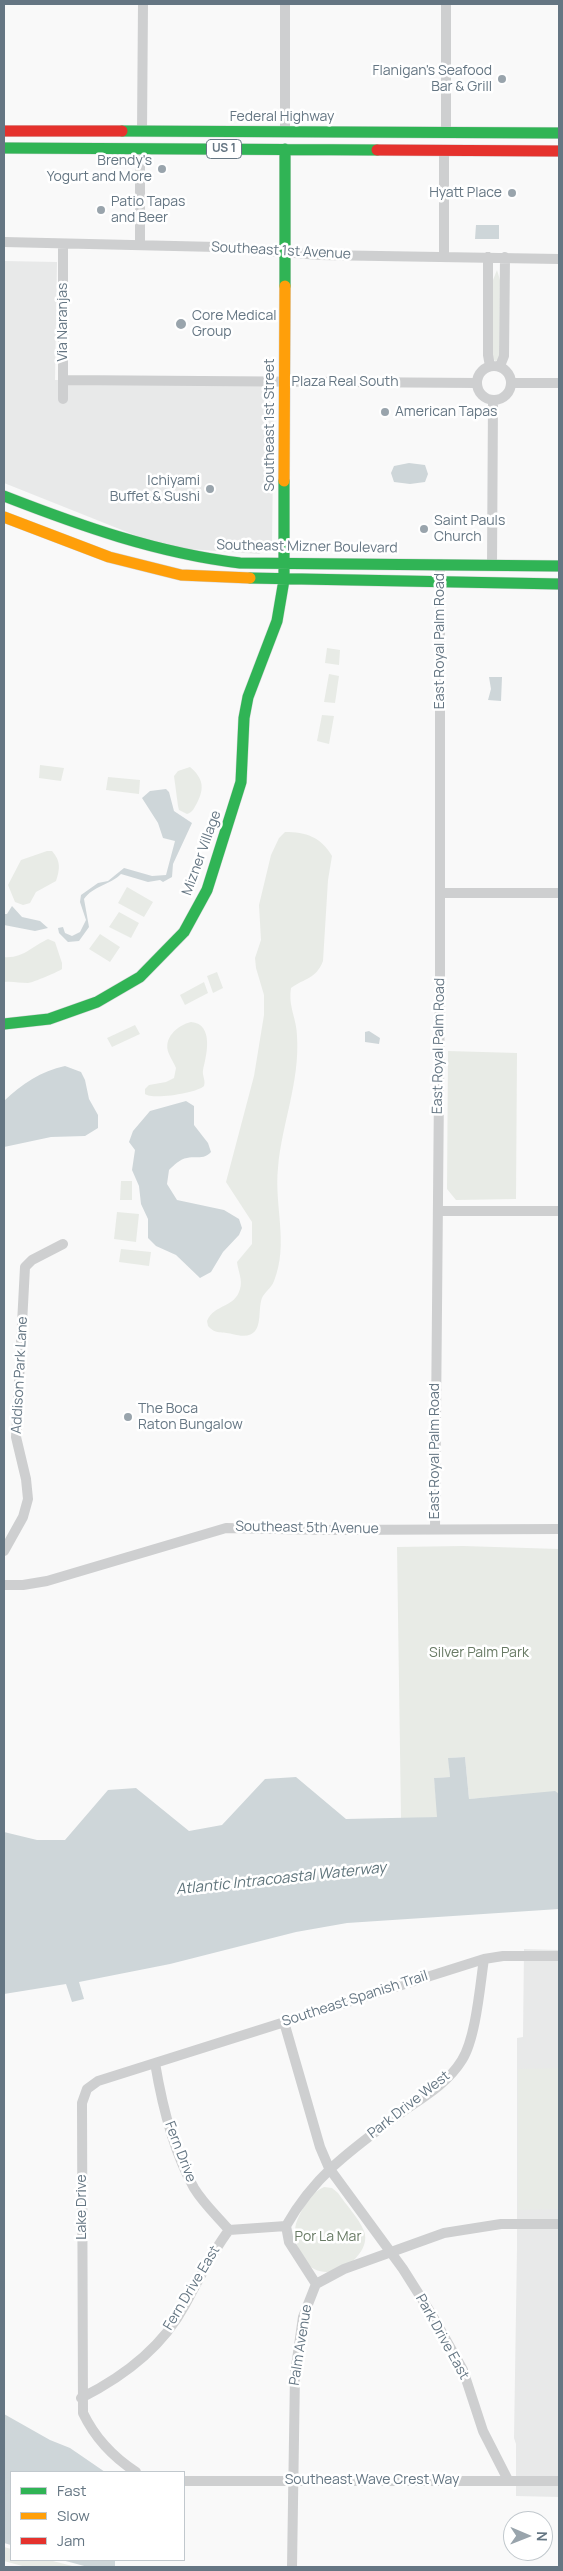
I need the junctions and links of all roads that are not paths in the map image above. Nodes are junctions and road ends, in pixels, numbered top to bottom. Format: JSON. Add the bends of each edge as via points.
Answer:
{"nodes":[{"id":1,"x":142,"y":4,"type":"edge"},
{"id":2,"x":285,"y":4,"type":"edge"},
{"id":3,"x":446,"y":4,"type":"edge"},
{"id":4,"x":4,"y":131,"type":"edge"},
{"id":5,"x":142,"y":131,"type":"junction"},
{"id":6,"x":284,"y":132,"type":"junction"},
{"id":7,"x":317,"y":132,"type":"junction"},
{"id":8,"x":446,"y":133,"type":"junction"},
{"id":9,"x":559,"y":133,"type":"edge"},
{"id":10,"x":4,"y":148,"type":"edge"},
{"id":11,"x":140,"y":149,"type":"junction"},
{"id":12,"x":252,"y":149,"type":"junction"},
{"id":13,"x":285,"y":149,"type":"junction"},
{"id":14,"x":444,"y":150,"type":"junction"},
{"id":15,"x":559,"y":151,"type":"edge"},
{"id":16,"x":4,"y":242,"type":"edge"},
{"id":17,"x":63,"y":244,"type":"junction"},
{"id":18,"x":140,"y":245,"type":"junction"},
{"id":19,"x":284,"y":252,"type":"junction"},
{"id":20,"x":444,"y":256,"type":"junction"},
{"id":21,"x":488,"y":256,"type":"junction"},
{"id":22,"x":505,"y":257,"type":"junction"},
{"id":23,"x":559,"y":258,"type":"edge"},
{"id":24,"x":495,"y":366,"type":"junction"},
{"id":25,"x":63,"y":380,"type":"junction"},
{"id":26,"x":285,"y":382,"type":"junction"},
{"id":27,"x":477,"y":383,"type":"junction"},
{"id":28,"x":511,"y":383,"type":"junction"},
{"id":29,"x":559,"y":383,"type":"edge"},
{"id":30,"x":63,"y":399,"type":"dead end"},
{"id":31,"x":493,"y":400,"type":"junction"},
{"id":32,"x":4,"y":496,"type":"edge"},
{"id":33,"x":4,"y":517,"type":"edge"},
{"id":34,"x":285,"y":563,"type":"junction"},
{"id":35,"x":440,"y":564,"type":"junction"},
{"id":36,"x":492,"y":565,"type":"junction"},
{"id":37,"x":559,"y":566,"type":"edge"},
{"id":38,"x":284,"y":580,"type":"junction"},
{"id":39,"x":440,"y":581,"type":"junction"},
{"id":40,"x":559,"y":584,"type":"edge"},
{"id":41,"x":440,"y":893,"type":"junction"},
{"id":42,"x":559,"y":893,"type":"edge"},
{"id":43,"x":4,"y":1024,"type":"edge"},
{"id":44,"x":438,"y":1211,"type":"junction"},
{"id":45,"x":559,"y":1211,"type":"edge"},
{"id":46,"x":63,"y":1244,"type":"dead end"},
{"id":47,"x":435,"y":1528,"type":"junction"},
{"id":48,"x":559,"y":1529,"type":"edge"},
{"id":49,"x":4,"y":1551,"type":"edge"},
{"id":50,"x":4,"y":1585,"type":"edge"},
{"id":51,"x":559,"y":1956,"type":"edge"},
{"id":52,"x":484,"y":1959,"type":"junction"},
{"id":53,"x":284,"y":2022,"type":"junction"},
{"id":54,"x":155,"y":2063,"type":"junction"},
{"id":55,"x":329,"y":2168,"type":"junction"},
{"id":56,"x":559,"y":2224,"type":"edge"},
{"id":57,"x":286,"y":2226,"type":"junction"},
{"id":58,"x":229,"y":2230,"type":"junction"},
{"id":59,"x":390,"y":2254,"type":"junction"},
{"id":60,"x":316,"y":2284,"type":"junction"},
{"id":61,"x":81,"y":2398,"type":"junction"},
{"id":62,"x":135,"y":2471,"type":"edge"},
{"id":63,"x":508,"y":2480,"type":"junction"},
{"id":64,"x":185,"y":2481,"type":"edge"},
{"id":65,"x":293,"y":2481,"type":"junction"},
{"id":66,"x":559,"y":2481,"type":"edge"},
{"id":67,"x":292,"y":2567,"type":"edge"}],
"edges":[{"from":1,"to":5,"type":"street"},
{"from":2,"to":6,"type":"street"},
{"from":3,"to":8,"type":"street"},
{"from":4,"to":5,"type":"main road","name":"Federal Highway","number":"US 1"},
{"from":5,"to":6,"type":"main road","name":"Federal Highway","number":"US 1"},
{"from":6,"to":7,"type":"main road","name":"Federal Highway","number":"US 1"},
{"from":6,"to":12,"type":"main road"},
{"from":7,"to":8,"type":"main road","name":"Federal Highway","number":"US 1"},
{"from":7,"to":13,"type":"main road","via":[[295,140]]},
{"from":8,"to":9,"type":"main road","name":"Federal Highway","number":"US 1"},
{"from":10,"to":11,"type":"main road","number":"US 1"},
{"from":11,"to":12,"type":"main road","number":"US 1"},
{"from":11,"to":18,"type":"street"},
{"from":12,"to":13,"type":"main road","number":"US 1"},
{"from":13,"to":14,"type":"main road","number":"US 1"},
{"from":13,"to":19,"type":"main road","name":"Southeast 1st Street"},
{"from":14,"to":15,"type":"main road","number":"US 1"},
{"from":14,"to":20,"type":"street"},
{"from":16,"to":17,"type":"street","name":"Southeast 1st Avenue"},
{"from":17,"to":18,"type":"street","name":"Southeast 1st Avenue"},
{"from":17,"to":25,"type":"street","name":"Via Naranjas"},
{"from":18,"to":19,"type":"street","name":"Southeast 1st Avenue"},
{"from":19,"to":20,"type":"street","name":"Southeast 1st Avenue"},
{"from":19,"to":26,"type":"main road","name":"Southeast 1st Street"},
{"from":20,"to":21,"type":"street","name":"Southeast 1st Avenue"},
{"from":21,"to":22,"type":"street","name":"Southeast 1st Avenue"},
{"from":21,"to":24,"type":"street","via":[[488,355]]},
{"from":22,"to":23,"type":"street","name":"Southeast 1st Avenue"},
{"from":22,"to":24,"type":"street","via":[[504,356]]},
{"from":24,"to":27,"type":"street","via":[[480,372]]},
{"from":24,"to":28,"type":"street","via":[[508,373]]},
{"from":25,"to":26,"type":"street","name":"Plaza Real South"},
{"from":25,"to":30,"type":"street","name":"Via Naranjas"},
{"from":26,"to":27,"type":"street","name":"Plaza Real South"},
{"from":26,"to":34,"type":"main road","name":"Southeast 1st Street"},
{"from":27,"to":31,"type":"street","via":[[480,392]]},
{"from":28,"to":29,"type":"street"},
{"from":28,"to":31,"type":"street","via":[[504,397]]},
{"from":31,"to":36,"type":"street"},
{"from":32,"to":34,"type":"main road","name":"Southeast Mizner Boulevard","via":[[115,538],[183,556],[240,563]]},
{"from":33,"to":38,"type":"main road","via":[[146,568],[180,575]]},
{"from":34,"to":35,"type":"main road","name":"Southeast Mizner Boulevard"},
{"from":34,"to":38,"type":"main road","name":"Southeast 1st Street"},
{"from":35,"to":36,"type":"main road","name":"Southeast Mizner Boulevard"},
{"from":35,"to":39,"type":"street","name":"East Royal Palm Road"},
{"from":36,"to":37,"type":"main road","name":"Southeast Mizner Boulevard"},
{"from":38,"to":39,"type":"main road"},
{"from":38,"to":43,"type":"main road","name":"Mizner Village","via":[[277,621],[248,697],[244,718],[242,782],[206,890],[184,932],[140,977],[97,1002],[49,1019]]},
{"from":39,"to":40,"type":"main road"},
{"from":39,"to":41,"type":"street","name":"East Royal Palm Road"},
{"from":41,"to":42,"type":"street"},
{"from":41,"to":44,"type":"street","name":"East Royal Palm Road"},
{"from":44,"to":45,"type":"street"},
{"from":44,"to":47,"type":"street","name":"East Royal Palm Road"},
{"from":46,"to":49,"type":"street","name":"Addison Park Lane","via":[[25,1267],[16,1437],[28,1499],[23,1517]]},
{"from":47,"to":48,"type":"street","name":"Southeast 5th Avenue"},
{"from":47,"to":50,"type":"street","name":"Southeast 5th Avenue","via":[[226,1528],[46,1581]]},
{"from":51,"to":52,"type":"street","name":"Southeast Spanish Trail"},
{"from":52,"to":53,"type":"street","name":"Southeast Spanish Trail"},
{"from":52,"to":55,"type":"street","name":"Park Drive West","via":[[471,2032],[463,2058],[447,2080]]},
{"from":53,"to":54,"type":"street","name":"Southeast Spanish Trail"},
{"from":53,"to":55,"type":"street"},
{"from":54,"to":58,"type":"street","name":"Fern Drive","via":[[165,2111],[194,2188]]},
{"from":54,"to":61,"type":"street","name":"Lake Drive","via":[[98,2081],[86,2089],[82,2103]]},
{"from":55,"to":57,"type":"street","name":"Park Drive West"},
{"from":55,"to":59,"type":"street"},
{"from":56,"to":59,"type":"street","via":[[501,2224],[459,2229]]},
{"from":57,"to":58,"type":"street"},
{"from":57,"to":60,"type":"street","via":[[289,2242]]},
{"from":58,"to":61,"type":"street","name":"Fern Drive East","via":[[197,2277],[184,2306],[157,2344],[111,2383]]},
{"from":59,"to":60,"type":"street","via":[[344,2269]]},
{"from":59,"to":63,"type":"street","name":"Park Drive East","via":[[428,2308],[463,2370],[483,2431]]},
{"from":60,"to":65,"type":"street","name":"Palm Avenue","via":[[303,2317],[295,2374]]},
{"from":61,"to":62,"type":"street","via":[[83,2413],[91,2430],[110,2452]]},
{"from":63,"to":65,"type":"street","name":"Southeast Wave Crest Way"},
{"from":63,"to":66,"type":"street","name":"Southeast Wave Crest Way"},
{"from":64,"to":65,"type":"street","name":"Southeast Wave Crest Way"},
{"from":65,"to":67,"type":"street","name":"Palm Avenue"}]}
